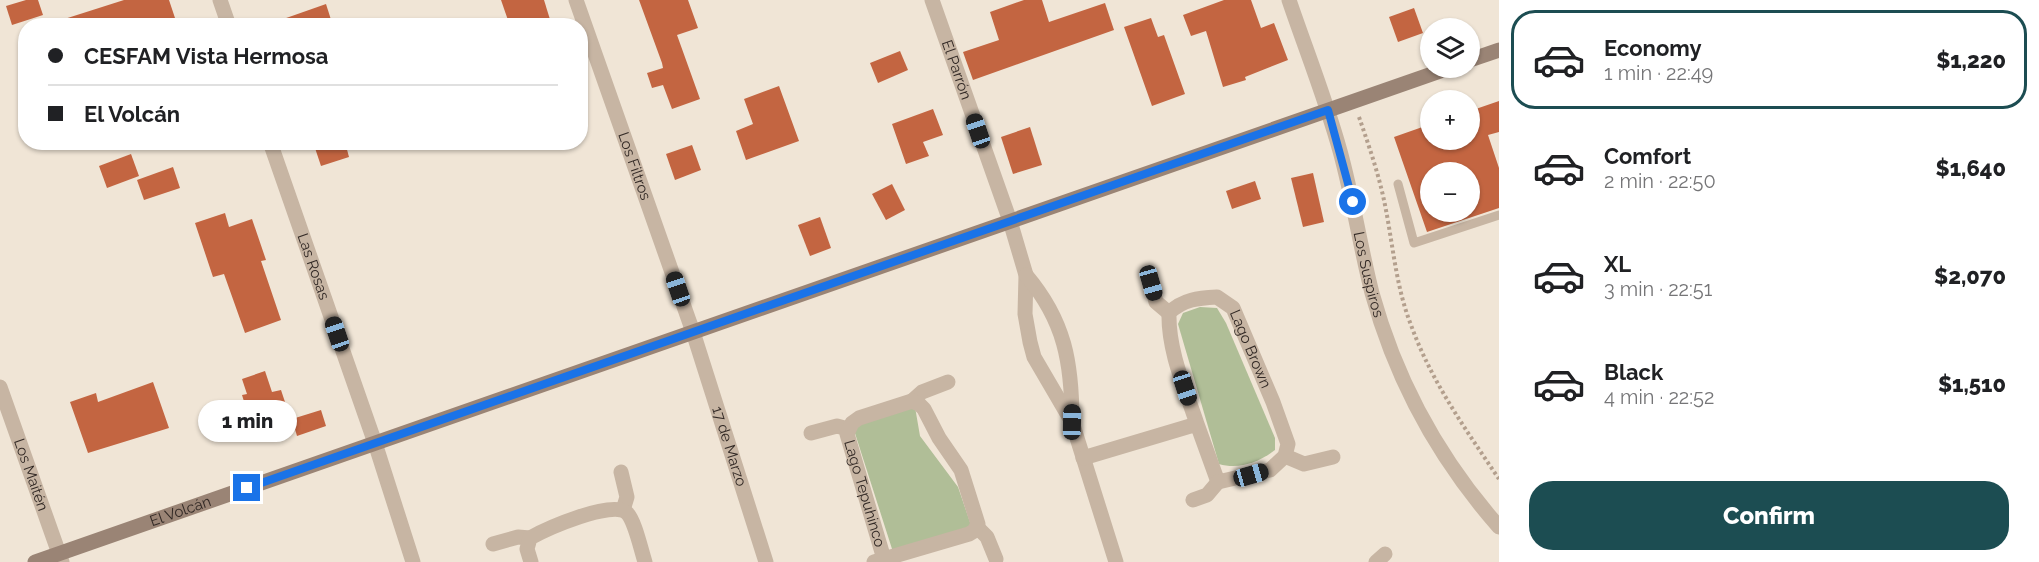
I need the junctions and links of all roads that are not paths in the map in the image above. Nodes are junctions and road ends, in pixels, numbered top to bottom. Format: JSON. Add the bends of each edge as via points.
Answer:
{"nodes":[{"id":1,"x":220,"y":0,"type":"edge"},
{"id":2,"x":576,"y":0,"type":"edge"},
{"id":3,"x":932,"y":0,"type":"edge"},
{"id":4,"x":1289,"y":0,"type":"edge"},
{"id":5,"x":226,"y":18,"type":"edge"},
{"id":6,"x":582,"y":18,"type":"edge"},
{"id":7,"x":588,"y":34,"type":"edge"},
{"id":8,"x":1499,"y":50,"type":"edge"},
{"id":9,"x":1480,"y":57,"type":"edge"},
{"id":10,"x":1420,"y":78,"type":"edge"},
{"id":11,"x":1328,"y":110,"type":"junction"},
{"id":12,"x":273,"y":150,"type":"edge"},
{"id":13,"x":1398,"y":184,"type":"dead end"},
{"id":14,"x":1499,"y":214,"type":"edge"},
{"id":15,"x":1010,"y":221,"type":"junction"},
{"id":16,"x":1026,"y":275,"type":"junction"},
{"id":17,"x":1151,"y":283,"type":"dead end"},
{"id":18,"x":1169,"y":313,"type":"junction"},
{"id":19,"x":693,"y":332,"type":"junction"},
{"id":20,"x":948,"y":382,"type":"dead end"},
{"id":21,"x":0,"y":387,"type":"edge"},
{"id":22,"x":912,"y":401,"type":"junction"},
{"id":23,"x":1072,"y":422,"type":"junction"},
{"id":24,"x":1197,"y":424,"type":"junction"},
{"id":25,"x":848,"y":429,"type":"junction"},
{"id":26,"x":811,"y":433,"type":"dead end"},
{"id":27,"x":375,"y":443,"type":"junction"},
{"id":28,"x":1285,"y":456,"type":"junction"},
{"id":29,"x":1333,"y":457,"type":"dead end"},
{"id":30,"x":1083,"y":458,"type":"junction"},
{"id":31,"x":621,"y":472,"type":"dead end"},
{"id":32,"x":1218,"y":482,"type":"junction"},
{"id":33,"x":1193,"y":500,"type":"dead end"},
{"id":34,"x":623,"y":510,"type":"junction"},
{"id":35,"x":977,"y":527,"type":"junction"},
{"id":36,"x":1499,"y":527,"type":"edge"},
{"id":37,"x":530,"y":538,"type":"junction"},
{"id":38,"x":494,"y":544,"type":"dead end"},
{"id":39,"x":60,"y":558,"type":"edge"},
{"id":40,"x":996,"y":559,"type":"dead end"},
{"id":41,"x":879,"y":561,"type":"edge"},
{"id":42,"x":35,"y":562,"type":"edge"},
{"id":43,"x":413,"y":562,"type":"edge"},
{"id":44,"x":531,"y":562,"type":"edge"},
{"id":45,"x":645,"y":562,"type":"edge"},
{"id":46,"x":766,"y":562,"type":"edge"},
{"id":47,"x":1116,"y":562,"type":"edge"}],
"edges":[{"from":1,"to":5,"type":"street"},
{"from":2,"to":6,"type":"street","name":"Los Filtros"},
{"from":3,"to":15,"type":"street","name":"El Parrón"},
{"from":4,"to":11,"type":"street","name":"Los Suspiros"},
{"from":7,"to":19,"type":"street","name":"Los Filtros"},
{"from":8,"to":9,"type":"street"},
{"from":10,"to":11,"type":"street","name":"El Volcán"},
{"from":11,"to":15,"type":"street","name":"El Volcán"},
{"from":11,"to":36,"type":"street","name":"Los Suspiros","via":[[1373,293],[1398,369],[1428,429],[1467,488]]},
{"from":12,"to":27,"type":"street","name":"Las Rosas"},
{"from":13,"to":14,"type":"lane","via":[[1414,243]]},
{"from":15,"to":16,"type":"street","name":"El Parrón"},
{"from":15,"to":19,"type":"street","name":"El Volcán"},
{"from":16,"to":23,"type":"street","name":"El Parrón","via":[[1025,314],[1030,342],[1040,370]]},
{"from":16,"to":23,"type":"street","name":"El Parrón","via":[[1053,314],[1066,346]]},
{"from":17,"to":18,"type":"street","via":[[1156,302]]},
{"from":18,"to":24,"type":"street","via":[[1173,352]]},
{"from":18,"to":28,"type":"street","name":"Lago Brown","via":[[1192,299],[1217,297],[1233,309],[1288,444]]},
{"from":19,"to":27,"type":"street","name":"El Volcán"},
{"from":19,"to":46,"type":"street","name":"17 de Marzo"},
{"from":20,"to":22,"type":"street","name":"Lago Tepuhinco","via":[[922,392]]},
{"from":21,"to":39,"type":"street","name":"Los Maitén"},
{"from":22,"to":25,"type":"street","name":"Lago Tepuhinco","via":[[859,418]]},
{"from":22,"to":35,"type":"street","via":[[924,409],[965,476]]},
{"from":23,"to":30,"type":"street","name":"El Parrón"},
{"from":24,"to":30,"type":"street"},
{"from":24,"to":32,"type":"street"},
{"from":25,"to":26,"type":"street","name":"Lago Tepuhinco","via":[[837,426]]},
{"from":25,"to":41,"type":"street","name":"Lago Tepuhinco","via":[[847,440]]},
{"from":27,"to":39,"type":"street","name":"El Volcán"},
{"from":27,"to":43,"type":"street","name":"Las Rosas"},
{"from":28,"to":29,"type":"street","via":[[1304,464]]},
{"from":28,"to":32,"type":"street","via":[[1270,470]]},
{"from":30,"to":47,"type":"street","name":"El Parrón"},
{"from":31,"to":34,"type":"street","via":[[627,497]]},
{"from":32,"to":33,"type":"street","via":[[1207,495]]},
{"from":34,"to":37,"type":"street","via":[[607,510],[548,528]]},
{"from":34,"to":45,"type":"street","via":[[630,515]]},
{"from":35,"to":40,"type":"street","via":[[987,537]]},
{"from":35,"to":41,"type":"street","name":"Lago Tepuhinco","via":[[969,534]]},
{"from":37,"to":38,"type":"street"},
{"from":37,"to":44,"type":"street","via":[[527,549]]},
{"from":39,"to":42,"type":"street","name":"El Volcán"}]}
